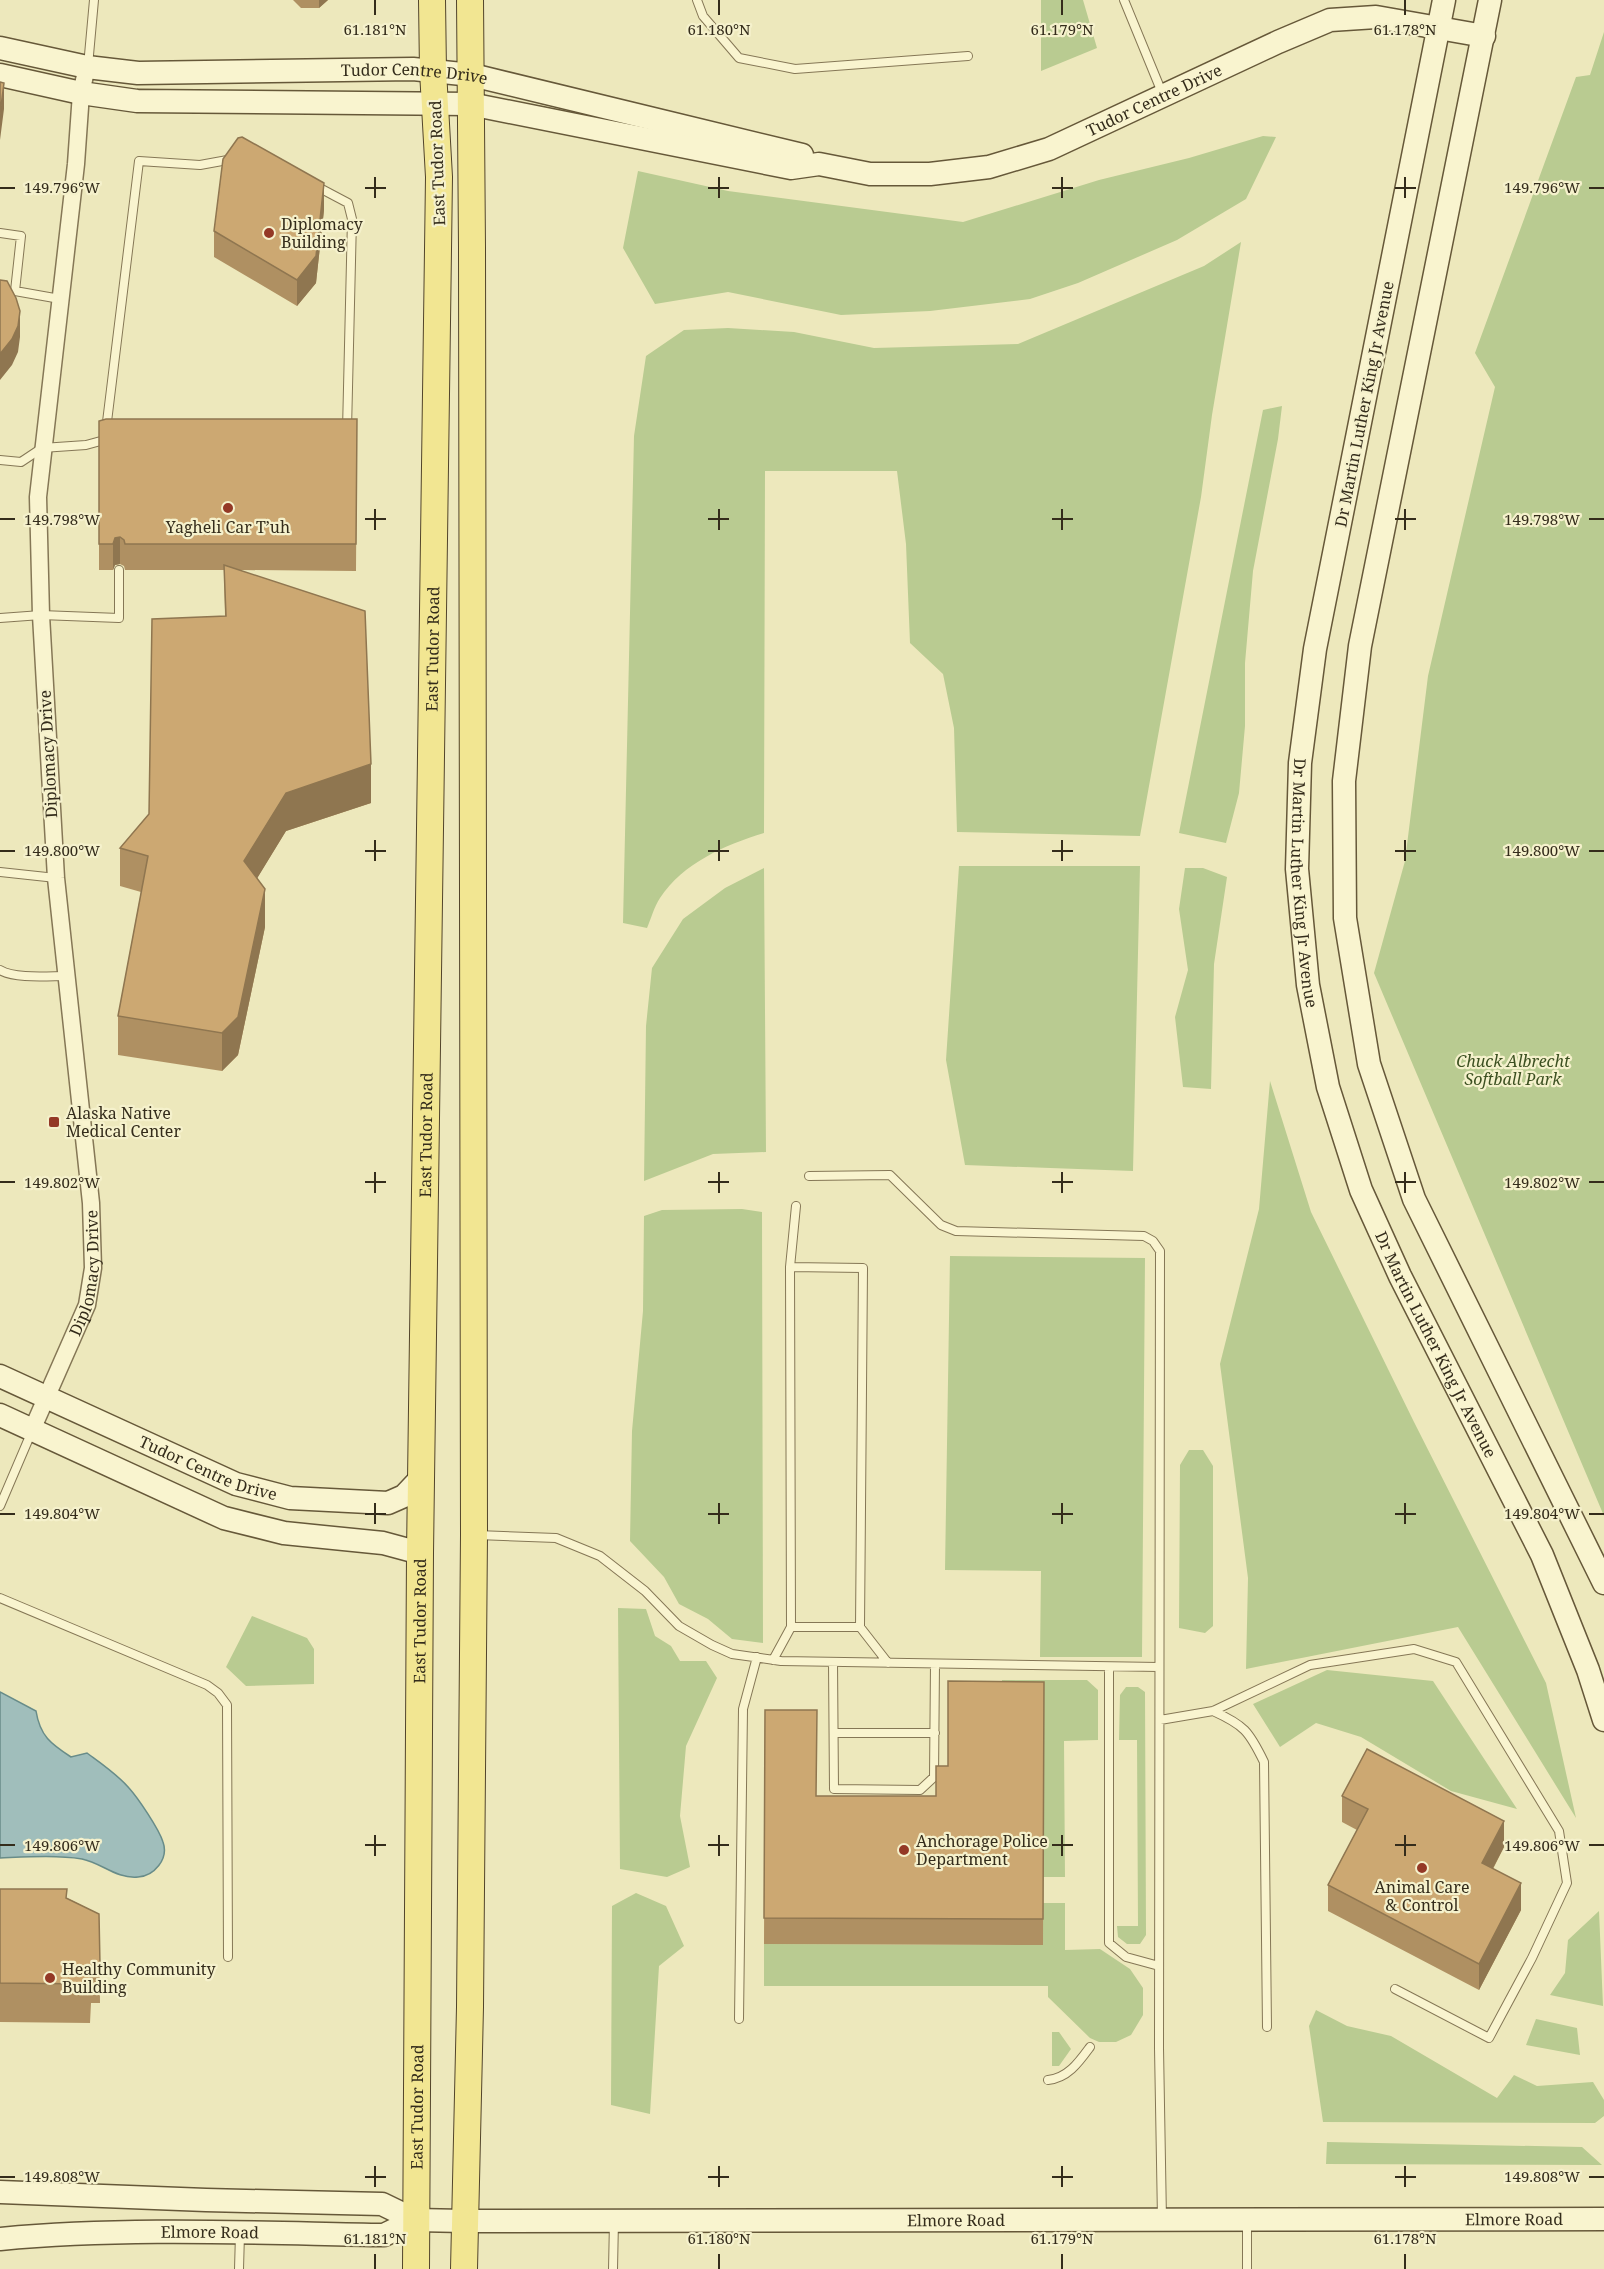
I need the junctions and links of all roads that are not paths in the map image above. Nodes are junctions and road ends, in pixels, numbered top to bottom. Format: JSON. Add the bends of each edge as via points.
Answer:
{"nodes":[{"id":1,"x":94,"y":0,"type":"edge"},
{"id":2,"x":432,"y":0,"type":"edge"},
{"id":3,"x":470,"y":0,"type":"edge"},
{"id":4,"x":697,"y":0,"type":"edge"},
{"id":5,"x":1124,"y":0,"type":"edge"},
{"id":6,"x":1444,"y":0,"type":"edge"},
{"id":7,"x":1490,"y":0,"type":"edge"},
{"id":8,"x":1439,"y":28,"type":"junction"},
{"id":9,"x":1484,"y":36,"type":"junction"},
{"id":10,"x":0,"y":48,"type":"edge"},
{"id":11,"x":968,"y":56,"type":"dead end"},
{"id":12,"x":87,"y":67,"type":"junction"},
{"id":13,"x":433,"y":70,"type":"junction"},
{"id":14,"x":0,"y":75,"type":"edge"},
{"id":15,"x":472,"y":75,"type":"junction"},
{"id":16,"x":81,"y":93,"type":"junction"},
{"id":17,"x":1164,"y":95,"type":"junction"},
{"id":18,"x":436,"y":104,"type":"junction"},
{"id":19,"x":470,"y":104,"type":"junction"},
{"id":20,"x":240,"y":157,"type":"edge"},
{"id":21,"x":819,"y":164,"type":"junction"},
{"id":22,"x":307,"y":181,"type":"edge"},
{"id":23,"x":0,"y":233,"type":"edge"},
{"id":24,"x":60,"y":299,"type":"junction"},
{"id":25,"x":336,"y":437,"type":"edge"},
{"id":26,"x":105,"y":439,"type":"junction"},
{"id":27,"x":117,"y":439,"type":"edge"},
{"id":28,"x":42,"y":448,"type":"junction"},
{"id":29,"x":0,"y":460,"type":"edge"},
{"id":30,"x":119,"y":570,"type":"dead end"},
{"id":31,"x":41,"y":615,"type":"junction"},
{"id":32,"x":0,"y":618,"type":"edge"},
{"id":33,"x":0,"y":872,"type":"edge"},
{"id":34,"x":56,"y":878,"type":"junction"},
{"id":35,"x":0,"y":970,"type":"edge"},
{"id":36,"x":66,"y":976,"type":"junction"},
{"id":37,"x":809,"y":1176,"type":"dead end"},
{"id":38,"x":796,"y":1206,"type":"dead end"},
{"id":39,"x":790,"y":1267,"type":"junction"},
{"id":40,"x":0,"y":1376,"type":"edge"},
{"id":41,"x":46,"y":1397,"type":"junction"},
{"id":42,"x":0,"y":1415,"type":"edge"},
{"id":43,"x":32,"y":1430,"type":"junction"},
{"id":44,"x":421,"y":1478,"type":"junction"},
{"id":45,"x":0,"y":1506,"type":"edge"},
{"id":46,"x":474,"y":1535,"type":"junction"},
{"id":47,"x":420,"y":1553,"type":"junction"},
{"id":48,"x":1604,"y":1582,"type":"edge"},
{"id":49,"x":0,"y":1598,"type":"edge"},
{"id":50,"x":791,"y":1627,"type":"junction"},
{"id":51,"x":860,"y":1627,"type":"junction"},
{"id":52,"x":757,"y":1658,"type":"junction"},
{"id":53,"x":773,"y":1660,"type":"junction"},
{"id":54,"x":833,"y":1662,"type":"junction"},
{"id":55,"x":888,"y":1663,"type":"junction"},
{"id":56,"x":935,"y":1664,"type":"junction"},
{"id":57,"x":1109,"y":1667,"type":"junction"},
{"id":58,"x":1159,"y":1667,"type":"junction"},
{"id":59,"x":1213,"y":1711,"type":"junction"},
{"id":60,"x":1160,"y":1720,"type":"junction"},
{"id":61,"x":1604,"y":1720,"type":"edge"},
{"id":62,"x":834,"y":1733,"type":"junction"},
{"id":63,"x":935,"y":1733,"type":"junction"},
{"id":64,"x":228,"y":1957,"type":"dead end"},
{"id":65,"x":1159,"y":1966,"type":"junction"},
{"id":66,"x":1395,"y":1989,"type":"dead end"},
{"id":67,"x":739,"y":2019,"type":"dead end"},
{"id":68,"x":1267,"y":2027,"type":"dead end"},
{"id":69,"x":1089,"y":2048,"type":"dead end"},
{"id":70,"x":1048,"y":2080,"type":"dead end"},
{"id":71,"x":0,"y":2192,"type":"edge"},
{"id":72,"x":1604,"y":2219,"type":"edge"},
{"id":73,"x":415,"y":2220,"type":"junction"},
{"id":74,"x":1162,"y":2220,"type":"junction"},
{"id":75,"x":1247,"y":2220,"type":"junction"},
{"id":76,"x":465,"y":2221,"type":"junction"},
{"id":77,"x":614,"y":2221,"type":"junction"},
{"id":78,"x":240,"y":2233,"type":"junction"},
{"id":79,"x":0,"y":2239,"type":"edge"},
{"id":80,"x":239,"y":2269,"type":"edge"},
{"id":81,"x":416,"y":2269,"type":"edge"},
{"id":82,"x":464,"y":2269,"type":"edge"},
{"id":83,"x":613,"y":2269,"type":"edge"},
{"id":84,"x":1247,"y":2269,"type":"edge"}],
"edges":[{"from":1,"to":12,"type":"lane"},
{"from":2,"to":13,"type":"main road","name":"East Tudor Road"},
{"from":3,"to":15,"type":"main road","name":"East Tudor Road"},
{"from":4,"to":11,"type":"lane","via":[[703,16],[739,58],[795,69]]},
{"from":5,"to":17,"type":"lane"},
{"from":6,"to":8,"type":"street","name":"Dr Martin Luther King Jr Avenue"},
{"from":7,"to":9,"type":"street"},
{"from":8,"to":9,"type":"street","name":"Tudor Centre Drive"},
{"from":8,"to":17,"type":"street","name":"Tudor Centre Drive","via":[[1377,17],[1330,20]]},
{"from":8,"to":61,"type":"street","name":"Dr Martin Luther King Jr Avenue","via":[[1315,649],[1300,763],[1297,869],[1308,985],[1328,1086],[1361,1190],[1405,1286],[1542,1555]]},
{"from":9,"to":48,"type":"street","via":[[1360,646],[1344,781],[1345,918],[1369,1064],[1414,1198]]},
{"from":10,"to":12,"type":"street","name":"Tudor Centre Drive"},
{"from":12,"to":13,"type":"street","name":"Tudor Centre Drive","via":[[138,73]]},
{"from":12,"to":16,"type":"street","name":"Diplomacy Drive"},
{"from":13,"to":15,"type":"street","name":"Tudor Centre Drive"},
{"from":13,"to":18,"type":"main road","name":"East Tudor Road"},
{"from":14,"to":16,"type":"street","name":"Tudor Centre Drive"},
{"from":15,"to":19,"type":"main road","name":"East Tudor Road"},
{"from":15,"to":21,"type":"street","name":"Tudor Centre Drive","via":[[803,155]]},
{"from":16,"to":18,"type":"street","name":"Tudor Centre Drive","via":[[137,101]]},
{"from":16,"to":24,"type":"street","name":"Diplomacy Drive"},
{"from":17,"to":21,"type":"street","name":"Tudor Centre Drive","via":[[1049,149],[989,167],[930,174],[870,174]]},
{"from":18,"to":19,"type":"street","name":"Tudor Centre Drive"},
{"from":18,"to":44,"type":"main road","name":"East Tudor Road","via":[[439,177]]},
{"from":19,"to":21,"type":"street","name":"Tudor Centre Drive","via":[[791,168]]},
{"from":19,"to":46,"type":"main road","name":"East Tudor Road"},
{"from":20,"to":26,"type":"lane","via":[[200,165],[139,161]]},
{"from":22,"to":25,"type":"lane","via":[[348,203],[352,219],[347,438]]},
{"from":23,"to":24,"type":"lane","via":[[21,236],[15,291]]},
{"from":24,"to":28,"type":"street","name":"Diplomacy Drive"},
{"from":26,"to":27,"type":"lane"},
{"from":26,"to":28,"type":"lane","via":[[86,445]]},
{"from":28,"to":29,"type":"lane","via":[[21,462]]},
{"from":28,"to":31,"type":"street","name":"Diplomacy Drive","via":[[38,497]]},
{"from":30,"to":31,"type":"lane","via":[[119,618]]},
{"from":31,"to":32,"type":"lane"},
{"from":31,"to":34,"type":"street","name":"Diplomacy Drive"},
{"from":33,"to":34,"type":"lane"},
{"from":34,"to":36,"type":"street","name":"Diplomacy Drive"},
{"from":35,"to":36,"type":"lane","via":[[41,977]]},
{"from":36,"to":41,"type":"street","name":"Diplomacy Drive","via":[[91,1203],[93,1268],[87,1305]]},
{"from":37,"to":58,"type":"lane","via":[[890,1175],[941,1225],[956,1231],[1144,1236],[1153,1241],[1160,1251]]},
{"from":38,"to":39,"type":"lane"},
{"from":39,"to":50,"type":"lane"},
{"from":39,"to":51,"type":"lane","via":[[863,1269]]},
{"from":40,"to":41,"type":"street","name":"Tudor Centre Drive"},
{"from":41,"to":43,"type":"street","name":"Diplomacy Drive"},
{"from":41,"to":44,"type":"street","name":"Tudor Centre Drive","via":[[236,1484],[290,1498],[388,1503],[404,1496]]},
{"from":42,"to":43,"type":"street"},
{"from":43,"to":45,"type":"lane"},
{"from":43,"to":47,"type":"street","via":[[224,1518],[284,1533],[383,1543]]},
{"from":44,"to":47,"type":"main road","name":"East Tudor Road"},
{"from":46,"to":52,"type":"lane","via":[[556,1538],[600,1556],[645,1591],[679,1626],[712,1645]]},
{"from":46,"to":76,"type":"main road","name":"East Tudor Road"},
{"from":47,"to":73,"type":"main road","name":"East Tudor Road"},
{"from":49,"to":64,"type":"lane","via":[[207,1685],[227,1705]]},
{"from":50,"to":51,"type":"lane"},
{"from":50,"to":53,"type":"lane"},
{"from":51,"to":55,"type":"lane"},
{"from":52,"to":53,"type":"lane"},
{"from":52,"to":67,"type":"lane","via":[[744,1709]]},
{"from":53,"to":54,"type":"lane"},
{"from":54,"to":55,"type":"lane"},
{"from":54,"to":62,"type":"lane"},
{"from":55,"to":56,"type":"lane"},
{"from":56,"to":57,"type":"lane"},
{"from":56,"to":63,"type":"lane"},
{"from":57,"to":58,"type":"lane"},
{"from":57,"to":65,"type":"lane","via":[[1109,1943],[1126,1957]]},
{"from":58,"to":60,"type":"lane"},
{"from":59,"to":60,"type":"lane"},
{"from":59,"to":66,"type":"lane","via":[[1310,1665],[1414,1649],[1456,1662],[1559,1831],[1567,1883],[1490,2038]]},
{"from":59,"to":68,"type":"lane","via":[[1236,1722],[1252,1736],[1264,1762]]},
{"from":60,"to":65,"type":"lane"},
{"from":62,"to":63,"type":"lane"},
{"from":62,"to":63,"type":"lane","via":[[834,1790],[920,1790],[934,1777]]},
{"from":65,"to":74,"type":"lane"},
{"from":69,"to":70,"type":"lane","via":[[1076,2066],[1058,2079]]},
{"from":71,"to":73,"type":"street","name":"Elmore Road","via":[[382,2204]]},
{"from":72,"to":75,"type":"street","name":"Elmore Road"},
{"from":73,"to":76,"type":"street","name":"Elmore Road"},
{"from":73,"to":78,"type":"street","name":"Elmore Road","via":[[384,2235]]},
{"from":73,"to":81,"type":"main road","name":"East Tudor Road"},
{"from":74,"to":75,"type":"street","name":"Elmore Road"},
{"from":74,"to":77,"type":"street","name":"Elmore Road"},
{"from":75,"to":84,"type":"lane"},
{"from":76,"to":77,"type":"street","name":"Elmore Road"},
{"from":76,"to":82,"type":"main road","name":"East Tudor Road"},
{"from":77,"to":83,"type":"lane"},
{"from":78,"to":79,"type":"street","name":"Elmore Road","via":[[68,2233]]},
{"from":78,"to":80,"type":"lane"}]}
